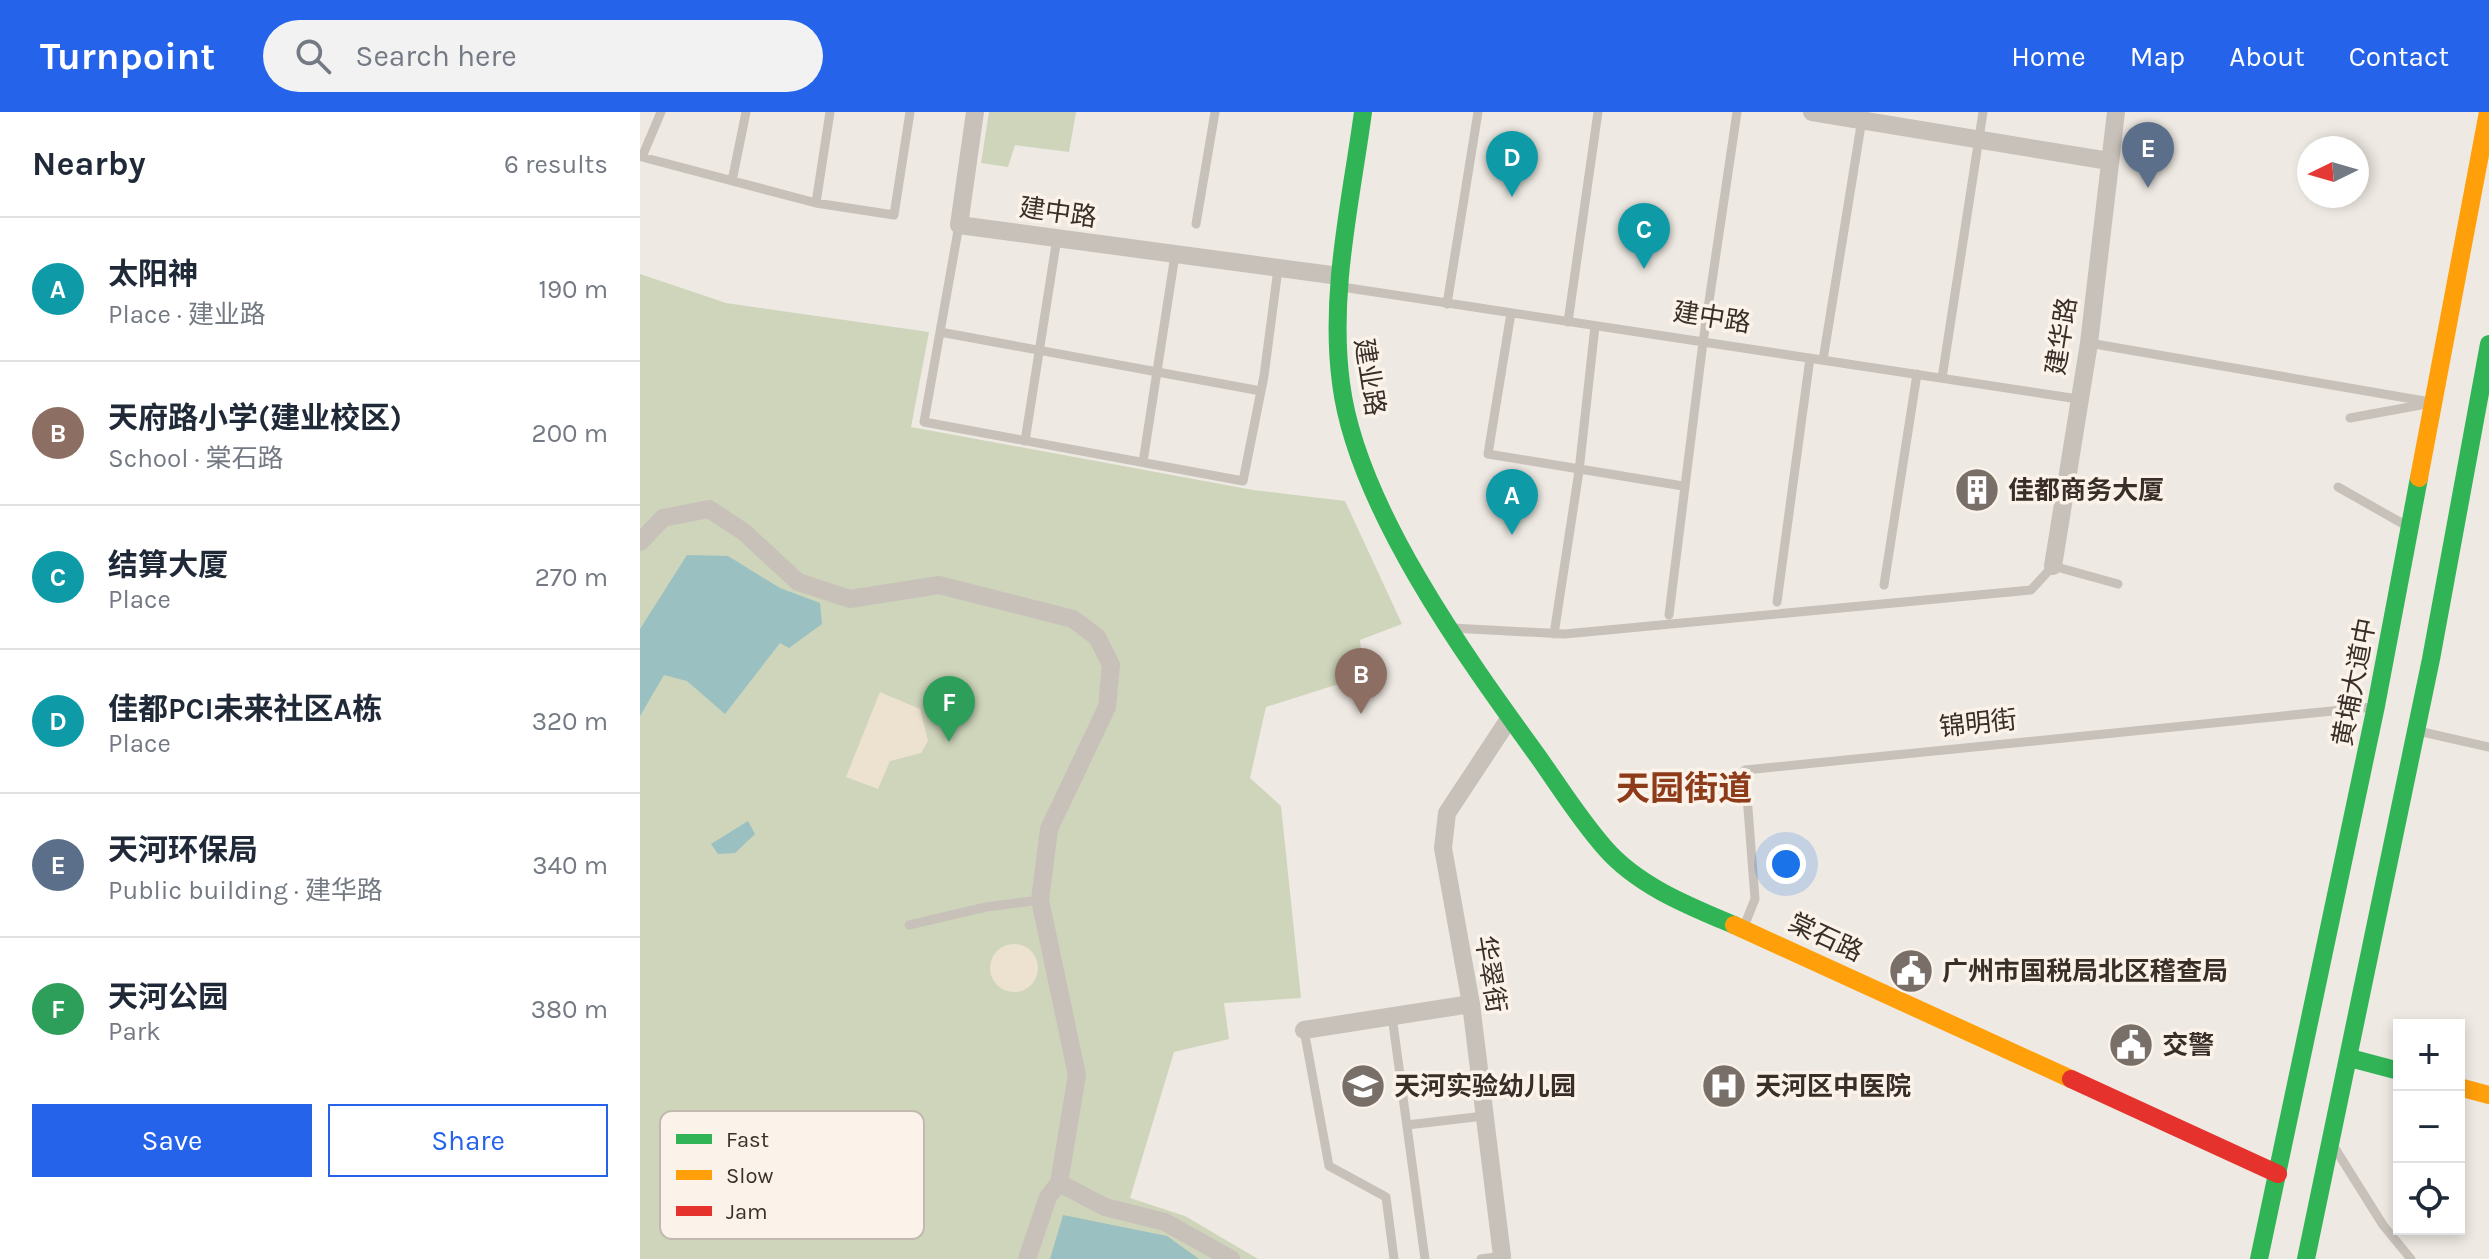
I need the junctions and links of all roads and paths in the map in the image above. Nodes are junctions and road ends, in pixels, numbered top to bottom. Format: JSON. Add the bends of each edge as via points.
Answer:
{"nodes":[{"id":1,"x":661,"y":112,"type":"edge"},
{"id":2,"x":746,"y":112,"type":"edge"},
{"id":3,"x":830,"y":112,"type":"edge"},
{"id":4,"x":910,"y":112,"type":"edge"},
{"id":5,"x":975,"y":112,"type":"edge"},
{"id":6,"x":1215,"y":112,"type":"edge"},
{"id":7,"x":1363,"y":112,"type":"edge"},
{"id":8,"x":1478,"y":112,"type":"edge"},
{"id":9,"x":1598,"y":112,"type":"edge"},
{"id":10,"x":1737,"y":112,"type":"edge"},
{"id":11,"x":1812,"y":112,"type":"edge"},
{"id":12,"x":1983,"y":112,"type":"edge"},
{"id":13,"x":2116,"y":112,"type":"edge"},
{"id":14,"x":2488,"y":112,"type":"edge"},
{"id":15,"x":1863,"y":116,"type":"edge"},
{"id":16,"x":1979,"y":140,"type":"junction"},
{"id":17,"x":2109,"y":161,"type":"junction"},
{"id":18,"x":732,"y":181,"type":"junction"},
{"id":19,"x":816,"y":203,"type":"junction"},
{"id":20,"x":1196,"y":224,"type":"dead end"},
{"id":21,"x":959,"y":225,"type":"junction"},
{"id":22,"x":1057,"y":238,"type":"junction"},
{"id":23,"x":1175,"y":255,"type":"junction"},
{"id":24,"x":1278,"y":269,"type":"junction"},
{"id":25,"x":1339,"y":281,"type":"junction"},
{"id":26,"x":1447,"y":304,"type":"junction"},
{"id":27,"x":1511,"y":313,"type":"junction"},
{"id":28,"x":1568,"y":322,"type":"junction"},
{"id":29,"x":1595,"y":326,"type":"junction"},
{"id":30,"x":940,"y":332,"type":"junction"},
{"id":31,"x":1703,"y":342,"type":"junction"},
{"id":32,"x":2089,"y":343,"type":"junction"},
{"id":33,"x":2489,"y":344,"type":"edge"},
{"id":34,"x":1039,"y":350,"type":"junction"},
{"id":35,"x":1810,"y":358,"type":"junction"},
{"id":36,"x":1823,"y":360,"type":"junction"},
{"id":37,"x":1157,"y":372,"type":"junction"},
{"id":38,"x":1917,"y":374,"type":"junction"},
{"id":39,"x":1942,"y":378,"type":"junction"},
{"id":40,"x":1261,"y":391,"type":"junction"},
{"id":41,"x":2078,"y":399,"type":"junction"},
{"id":42,"x":2433,"y":403,"type":"junction"},
{"id":43,"x":2350,"y":418,"type":"dead end"},
{"id":44,"x":1025,"y":441,"type":"junction"},
{"id":45,"x":1143,"y":462,"type":"junction"},
{"id":46,"x":1579,"y":471,"type":"junction"},
{"id":47,"x":1683,"y":486,"type":"junction"},
{"id":48,"x":2338,"y":487,"type":"dead end"},
{"id":49,"x":2410,"y":527,"type":"junction"},
{"id":50,"x":640,"y":542,"type":"edge"},
{"id":51,"x":2053,"y":566,"type":"junction"},
{"id":52,"x":2118,"y":584,"type":"dead end"},
{"id":53,"x":1884,"y":585,"type":"dead end"},
{"id":54,"x":1777,"y":602,"type":"dead end"},
{"id":55,"x":1669,"y":615,"type":"dead end"},
{"id":56,"x":1449,"y":628,"type":"junction"},
{"id":57,"x":1554,"y":634,"type":"junction"},
{"id":58,"x":2376,"y":706,"type":"junction"},
{"id":59,"x":1509,"y":719,"type":"junction"},
{"id":60,"x":2416,"y":731,"type":"junction"},
{"id":61,"x":2489,"y":747,"type":"edge"},
{"id":62,"x":1040,"y":900,"type":"junction"},
{"id":63,"x":909,"y":925,"type":"dead end"},
{"id":64,"x":1743,"y":929,"type":"junction"},
{"id":65,"x":1471,"y":1004,"type":"junction"},
{"id":66,"x":1392,"y":1016,"type":"junction"},
{"id":67,"x":1304,"y":1030,"type":"joint"},
{"id":68,"x":2350,"y":1058,"type":"junction"},
{"id":69,"x":2393,"y":1069,"type":"edge"},
{"id":70,"x":2465,"y":1089,"type":"edge"},
{"id":71,"x":2489,"y":1095,"type":"edge"},
{"id":72,"x":1484,"y":1116,"type":"junction"},
{"id":73,"x":1407,"y":1125,"type":"junction"},
{"id":74,"x":2332,"y":1144,"type":"junction"},
{"id":75,"x":2278,"y":1174,"type":"junction"},
{"id":76,"x":1059,"y":1183,"type":"junction"},
{"id":77,"x":1502,"y":1258,"type":"edge"},
{"id":78,"x":1027,"y":1259,"type":"edge"},
{"id":79,"x":1231,"y":1259,"type":"edge"},
{"id":80,"x":1394,"y":1259,"type":"edge"},
{"id":81,"x":1425,"y":1259,"type":"edge"},
{"id":82,"x":1481,"y":1259,"type":"edge"},
{"id":83,"x":2259,"y":1259,"type":"edge"},
{"id":84,"x":2306,"y":1259,"type":"edge"},
{"id":85,"x":2411,"y":1259,"type":"edge"}],
"edges":[{"from":1,"to":18,"type":"lane","via":[[642,157]]},
{"from":2,"to":18,"type":"lane"},
{"from":3,"to":19,"type":"lane"},
{"from":4,"to":19,"type":"lane","via":[[894,215]]},
{"from":5,"to":21,"type":"street"},
{"from":6,"to":20,"type":"lane"},
{"from":7,"to":25,"type":"main road","name":"建业路"},
{"from":8,"to":26,"type":"lane"},
{"from":9,"to":28,"type":"lane"},
{"from":10,"to":31,"type":"lane"},
{"from":11,"to":15,"type":"street"},
{"from":12,"to":16,"type":"lane"},
{"from":13,"to":17,"type":"street","name":"建华路"},
{"from":14,"to":42,"type":"main road","name":"黄埔大道中"},
{"from":15,"to":16,"type":"street"},
{"from":15,"to":36,"type":"lane"},
{"from":16,"to":17,"type":"street"},
{"from":16,"to":39,"type":"lane"},
{"from":17,"to":32,"type":"street","name":"建华路"},
{"from":18,"to":19,"type":"lane"},
{"from":21,"to":22,"type":"street","name":"建中路"},
{"from":21,"to":30,"type":"lane"},
{"from":22,"to":23,"type":"street","name":"建中路"},
{"from":22,"to":34,"type":"lane"},
{"from":23,"to":24,"type":"street","name":"建中路"},
{"from":23,"to":37,"type":"lane"},
{"from":24,"to":25,"type":"street","name":"建中路"},
{"from":24,"to":40,"type":"lane"},
{"from":25,"to":26,"type":"lane","name":"建中路"},
{"from":25,"to":56,"type":"main road","name":"建业路","via":[[1335,321],[1341,386],[1358,455]]},
{"from":26,"to":27,"type":"lane","name":"建中路"},
{"from":27,"to":28,"type":"lane","name":"建中路"},
{"from":27,"to":46,"type":"lane","via":[[1488,454]]},
{"from":28,"to":29,"type":"lane","name":"建中路"},
{"from":29,"to":31,"type":"lane","name":"建中路"},
{"from":29,"to":46,"type":"lane"},
{"from":30,"to":34,"type":"lane"},
{"from":30,"to":44,"type":"lane","via":[[924,422]]},
{"from":31,"to":35,"type":"lane","name":"建中路"},
{"from":31,"to":47,"type":"lane"},
{"from":32,"to":41,"type":"street","name":"建华路"},
{"from":32,"to":42,"type":"lane"},
{"from":33,"to":60,"type":"main road"},
{"from":34,"to":37,"type":"lane"},
{"from":34,"to":44,"type":"lane"},
{"from":35,"to":36,"type":"lane","name":"建中路"},
{"from":35,"to":54,"type":"lane"},
{"from":36,"to":38,"type":"lane","name":"建中路"},
{"from":37,"to":40,"type":"lane"},
{"from":37,"to":45,"type":"lane"},
{"from":38,"to":39,"type":"lane","name":"建中路"},
{"from":38,"to":53,"type":"lane"},
{"from":39,"to":41,"type":"lane","name":"建中路"},
{"from":40,"to":45,"type":"lane","via":[[1243,481]]},
{"from":41,"to":51,"type":"street","name":"建华路"},
{"from":42,"to":43,"type":"lane"},
{"from":42,"to":49,"type":"main road","name":"黄埔大道中"},
{"from":44,"to":45,"type":"lane"},
{"from":46,"to":47,"type":"lane"},
{"from":46,"to":57,"type":"lane"},
{"from":47,"to":55,"type":"lane"},
{"from":48,"to":49,"type":"lane"},
{"from":49,"to":58,"type":"main road","name":"黄埔大道中"},
{"from":50,"to":62,"type":"street","via":[[663,518],[709,509],[744,532],[798,582],[850,599],[939,585],[1073,619],[1097,637],[1111,665],[1107,707],[1049,829]]},
{"from":51,"to":52,"type":"lane"},
{"from":51,"to":57,"type":"lane","via":[[2031,590]]},
{"from":56,"to":57,"type":"lane"},
{"from":56,"to":59,"type":"main road","name":"棠石路"},
{"from":58,"to":64,"type":"lane","name":"锦明街","via":[[1745,770],[1755,899]]},
{"from":58,"to":75,"type":"main road","name":"黄埔大道中"},
{"from":59,"to":64,"type":"main road","name":"棠石路","via":[[1606,850],[1671,899]]},
{"from":59,"to":65,"type":"street","name":"华翠街","via":[[1447,813],[1443,848]]},
{"from":60,"to":61,"type":"lane"},
{"from":60,"to":68,"type":"main road"},
{"from":62,"to":63,"type":"lane"},
{"from":62,"to":76,"type":"street","via":[[1077,1075]]},
{"from":64,"to":75,"type":"main road","name":"棠石路"},
{"from":65,"to":66,"type":"street"},
{"from":65,"to":72,"type":"street","name":"华翠街"},
{"from":66,"to":67,"type":"street"},
{"from":66,"to":73,"type":"lane"},
{"from":67,"to":80,"type":"lane","via":[[1329,1166],[1386,1197]]},
{"from":68,"to":69,"type":"main road"},
{"from":68,"to":74,"type":"main road"},
{"from":70,"to":71,"type":"main road"},
{"from":72,"to":73,"type":"lane"},
{"from":72,"to":77,"type":"street","name":"华翠街"},
{"from":73,"to":81,"type":"lane"},
{"from":74,"to":84,"type":"main road"},
{"from":74,"to":85,"type":"lane"},
{"from":75,"to":83,"type":"main road","name":"黄埔大道中"},
{"from":76,"to":78,"type":"street","via":[[1048,1197]]},
{"from":76,"to":79,"type":"street","via":[[1105,1207],[1165,1222]]},
{"from":77,"to":82,"type":"lane"}]}
